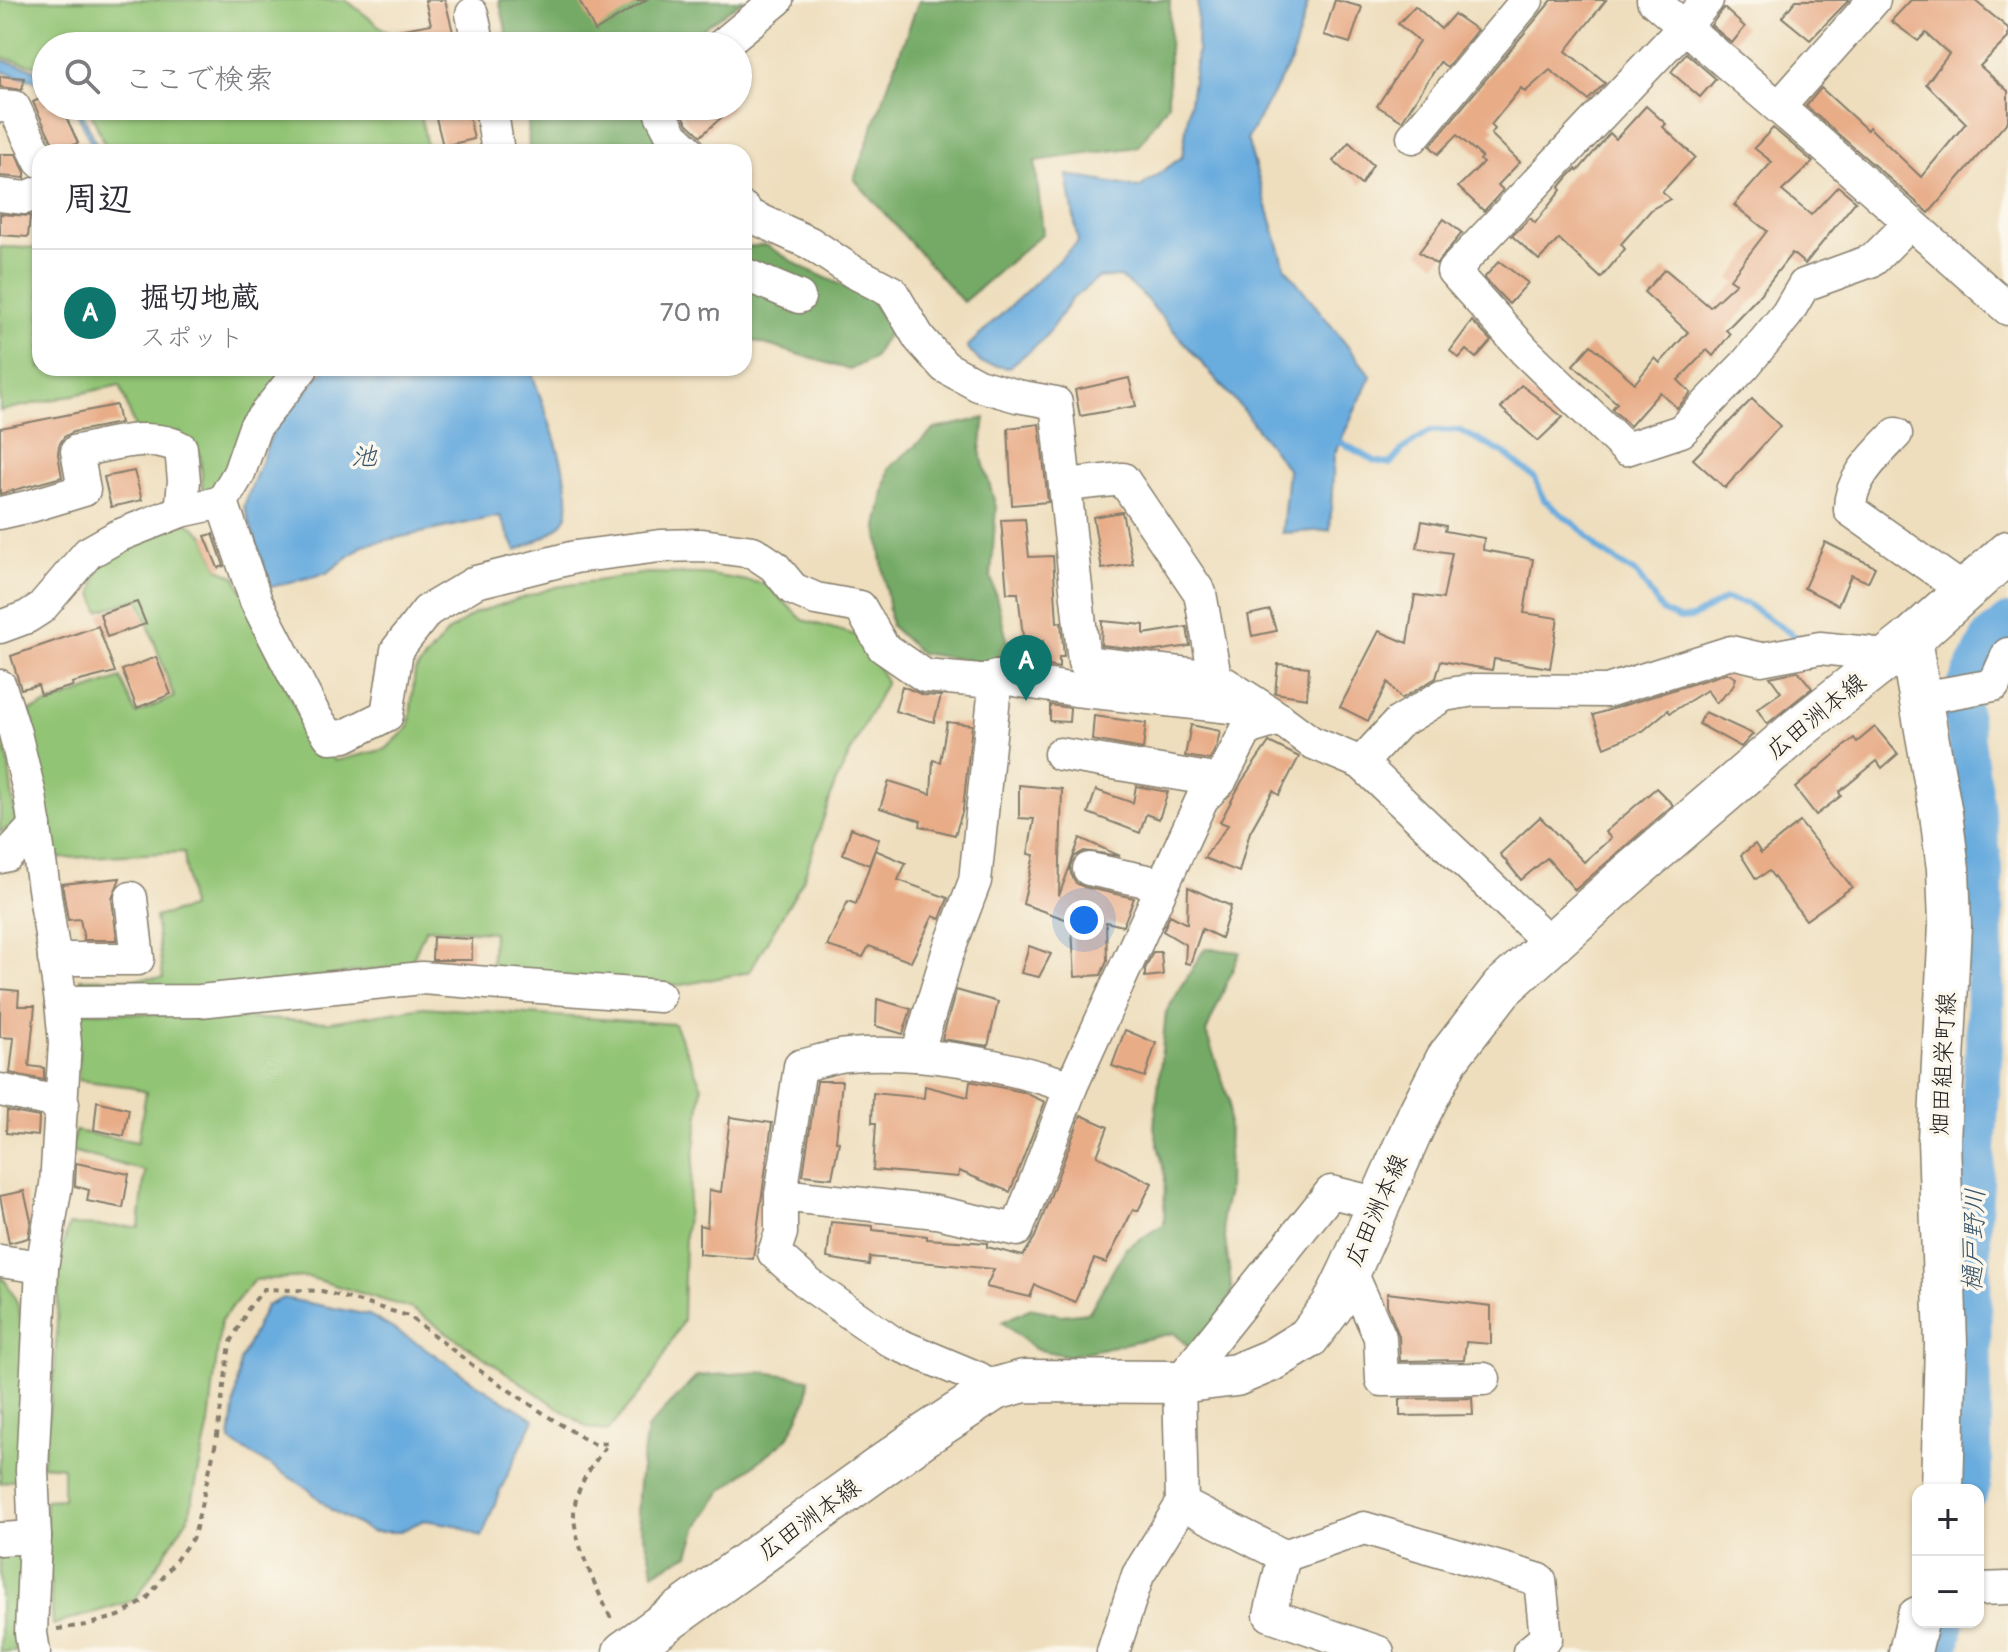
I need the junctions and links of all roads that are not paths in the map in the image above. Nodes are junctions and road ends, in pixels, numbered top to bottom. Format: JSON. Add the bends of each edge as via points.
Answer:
{"nodes":[{"id":1,"x":1527,"y":0,"type":"edge"},
{"id":2,"x":1653,"y":0,"type":"edge"},
{"id":3,"x":1707,"y":0,"type":"edge"},
{"id":4,"x":1874,"y":0,"type":"edge"},
{"id":5,"x":767,"y":3,"type":"edge"},
{"id":6,"x":472,"y":14,"type":"dead end"},
{"id":7,"x":1684,"y":27,"type":"junction"},
{"id":8,"x":476,"y":32,"type":"edge"},
{"id":9,"x":736,"y":32,"type":"edge"},
{"id":10,"x":0,"y":106,"type":"edge"},
{"id":11,"x":1779,"y":107,"type":"junction"},
{"id":12,"x":493,"y":120,"type":"edge"},
{"id":13,"x":664,"y":120,"type":"edge"},
{"id":14,"x":1413,"y":137,"type":"dead end"},
{"id":15,"x":32,"y":144,"type":"edge"},
{"id":16,"x":497,"y":144,"type":"edge"},
{"id":17,"x":682,"y":144,"type":"edge"},
{"id":18,"x":0,"y":195,"type":"edge"},
{"id":19,"x":32,"y":195,"type":"edge"},
{"id":20,"x":752,"y":218,"type":"edge"},
{"id":21,"x":1910,"y":223,"type":"junction"},
{"id":22,"x":752,"y":277,"type":"edge"},
{"id":23,"x":799,"y":297,"type":"dead end"},
{"id":24,"x":2008,"y":309,"type":"edge"},
{"id":25,"x":296,"y":376,"type":"edge"},
{"id":26,"x":1896,"y":434,"type":"dead end"},
{"id":27,"x":1065,"y":485,"type":"junction"},
{"id":28,"x":222,"y":502,"type":"junction"},
{"id":29,"x":181,"y":511,"type":"junction"},
{"id":30,"x":0,"y":513,"type":"edge"},
{"id":31,"x":2008,"y":552,"type":"edge"},
{"id":32,"x":1965,"y":591,"type":"junction"},
{"id":33,"x":0,"y":627,"type":"edge"},
{"id":34,"x":1897,"y":651,"type":"junction"},
{"id":35,"x":2008,"y":654,"type":"edge"},
{"id":36,"x":996,"y":677,"type":"junction"},
{"id":37,"x":1215,"y":677,"type":"junction"},
{"id":38,"x":0,"y":686,"type":"edge"},
{"id":39,"x":1926,"y":697,"type":"junction"},
{"id":40,"x":1280,"y":719,"type":"junction"},
{"id":41,"x":1060,"y":754,"type":"dead end"},
{"id":42,"x":1361,"y":763,"type":"junction"},
{"id":43,"x":1220,"y":781,"type":"junction"},
{"id":44,"x":35,"y":826,"type":"junction"},
{"id":45,"x":0,"y":857,"type":"edge"},
{"id":46,"x":1089,"y":869,"type":"dead end"},
{"id":47,"x":1161,"y":884,"type":"junction"},
{"id":48,"x":131,"y":898,"type":"dead end"},
{"id":49,"x":1551,"y":944,"type":"junction"},
{"id":50,"x":54,"y":959,"type":"junction"},
{"id":51,"x":659,"y":996,"type":"dead end"},
{"id":52,"x":61,"y":1002,"type":"junction"},
{"id":53,"x":917,"y":1055,"type":"junction"},
{"id":54,"x":1071,"y":1087,"type":"junction"},
{"id":55,"x":0,"y":1090,"type":"edge"},
{"id":56,"x":63,"y":1103,"type":"junction"},
{"id":57,"x":781,"y":1195,"type":"junction"},
{"id":58,"x":1380,"y":1204,"type":"junction"},
{"id":59,"x":0,"y":1261,"type":"edge"},
{"id":60,"x":42,"y":1267,"type":"junction"},
{"id":61,"x":1350,"y":1270,"type":"junction"},
{"id":62,"x":1484,"y":1379,"type":"dead end"},
{"id":63,"x":1179,"y":1382,"type":"junction"},
{"id":64,"x":995,"y":1389,"type":"junction"},
{"id":65,"x":1942,"y":1484,"type":"edge"},
{"id":66,"x":1182,"y":1504,"type":"junction"},
{"id":67,"x":35,"y":1537,"type":"junction"},
{"id":68,"x":0,"y":1539,"type":"edge"},
{"id":69,"x":1284,"y":1556,"type":"junction"},
{"id":70,"x":2008,"y":1588,"type":"edge"},
{"id":71,"x":1984,"y":1589,"type":"edge"},
{"id":72,"x":1916,"y":1628,"type":"edge"},
{"id":73,"x":33,"y":1642,"type":"edge"},
{"id":74,"x":624,"y":1652,"type":"edge"},
{"id":75,"x":1113,"y":1652,"type":"edge"},
{"id":76,"x":1378,"y":1652,"type":"edge"},
{"id":77,"x":1529,"y":1652,"type":"edge"},
{"id":78,"x":1910,"y":1652,"type":"edge"}],
"edges":[{"from":1,"to":14,"type":"street"},
{"from":2,"to":7,"type":"street"},
{"from":3,"to":7,"type":"street"},
{"from":4,"to":11,"type":"street"},
{"from":5,"to":9,"type":"street"},
{"from":6,"to":8,"type":"street"},
{"from":7,"to":11,"type":"street"},
{"from":7,"to":21,"type":"street","via":[[1453,271],[1525,351],[1626,449],[1681,431],[1745,365],[1804,285],[1873,260]]},
{"from":10,"to":15,"type":"street","via":[[14,107]]},
{"from":11,"to":21,"type":"street"},
{"from":12,"to":16,"type":"street"},
{"from":13,"to":17,"type":"street"},
{"from":18,"to":19,"type":"street"},
{"from":20,"to":27,"type":"street","via":[[810,243],[892,292],[919,338],[945,367],[978,385],[1056,403]]},
{"from":21,"to":24,"type":"street"},
{"from":22,"to":23,"type":"street"},
{"from":25,"to":28,"type":"street","via":[[255,427]]},
{"from":26,"to":32,"type":"street","via":[[1862,474],[1850,495],[1850,510]]},
{"from":27,"to":37,"type":"street","via":[[1123,479],[1200,593]]},
{"from":27,"to":37,"type":"street","via":[[1084,662]]},
{"from":28,"to":29,"type":"street"},
{"from":28,"to":36,"type":"street","via":[[256,601],[330,737],[345,736],[387,715],[397,650],[427,611],[476,582],[575,557],[660,546],[753,552],[793,589],[860,607],[883,647],[925,676],[981,681]]},
{"from":29,"to":30,"type":"street","via":[[181,448],[166,439],[77,451],[84,490]]},
{"from":29,"to":33,"type":"street","via":[[88,553],[41,608]]},
{"from":31,"to":32,"type":"main road","name":"広田洲本線"},
{"from":32,"to":34,"type":"main road","name":"広田洲本線"},
{"from":34,"to":39,"type":"main road","name":"畑田組栄町線"},
{"from":34,"to":42,"type":"street","via":[[1820,648],[1761,659],[1731,652],[1607,691],[1474,690],[1444,695],[1398,723]]},
{"from":34,"to":49,"type":"main road","name":"広田洲本線","via":[[1798,729]]},
{"from":35,"to":39,"type":"street","via":[[1994,685]]},
{"from":36,"to":40,"type":"street","via":[[1249,709]]},
{"from":36,"to":53,"type":"street","via":[[975,881]]},
{"from":37,"to":40,"type":"street"},
{"from":38,"to":44,"type":"street"},
{"from":39,"to":65,"type":"main road","name":"畑田組栄町線","via":[[1950,925],[1939,1140],[1946,1343]]},
{"from":40,"to":42,"type":"street","via":[[1311,742]]},
{"from":40,"to":43,"type":"street","via":[[1247,729]]},
{"from":41,"to":43,"type":"street"},
{"from":42,"to":49,"type":"street"},
{"from":43,"to":47,"type":"street","via":[[1202,799]]},
{"from":44,"to":45,"type":"street"},
{"from":44,"to":50,"type":"street"},
{"from":46,"to":47,"type":"street"},
{"from":47,"to":54,"type":"street"},
{"from":48,"to":50,"type":"street","via":[[138,959]]},
{"from":49,"to":58,"type":"main road","name":"広田洲本線","via":[[1502,988],[1447,1059]]},
{"from":50,"to":52,"type":"street"},
{"from":51,"to":52,"type":"street","via":[[422,978],[200,1001]]},
{"from":52,"to":56,"type":"street"},
{"from":53,"to":54,"type":"street","via":[[1032,1074]]},
{"from":53,"to":57,"type":"street","via":[[846,1055],[800,1066]]},
{"from":54,"to":57,"type":"street","via":[[1017,1230],[936,1212]]},
{"from":55,"to":56,"type":"street"},
{"from":56,"to":60,"type":"street"},
{"from":57,"to":64,"type":"street","via":[[781,1233],[774,1253],[892,1342]]},
{"from":58,"to":61,"type":"main road","name":"広田洲本線"},
{"from":58,"to":63,"type":"street","via":[[1331,1192]]},
{"from":59,"to":60,"type":"street"},
{"from":60,"to":67,"type":"street","via":[[32,1470]]},
{"from":61,"to":62,"type":"street","via":[[1380,1337],[1382,1380]]},
{"from":61,"to":63,"type":"main road","name":"広田洲本線","via":[[1308,1338],[1236,1375]]},
{"from":63,"to":64,"type":"main road","name":"広田洲本線","via":[[1024,1381]]},
{"from":63,"to":66,"type":"street"},
{"from":64,"to":74,"type":"main road","name":"広田洲本線"},
{"from":66,"to":69,"type":"street"},
{"from":66,"to":75,"type":"street","via":[[1138,1575]]},
{"from":67,"to":68,"type":"street"},
{"from":67,"to":73,"type":"street"},
{"from":69,"to":76,"type":"street","via":[[1270,1615]]},
{"from":69,"to":77,"type":"street","via":[[1364,1528],[1540,1580],[1546,1638]]},
{"from":70,"to":71,"type":"street"},
{"from":72,"to":78,"type":"main road"}]}
